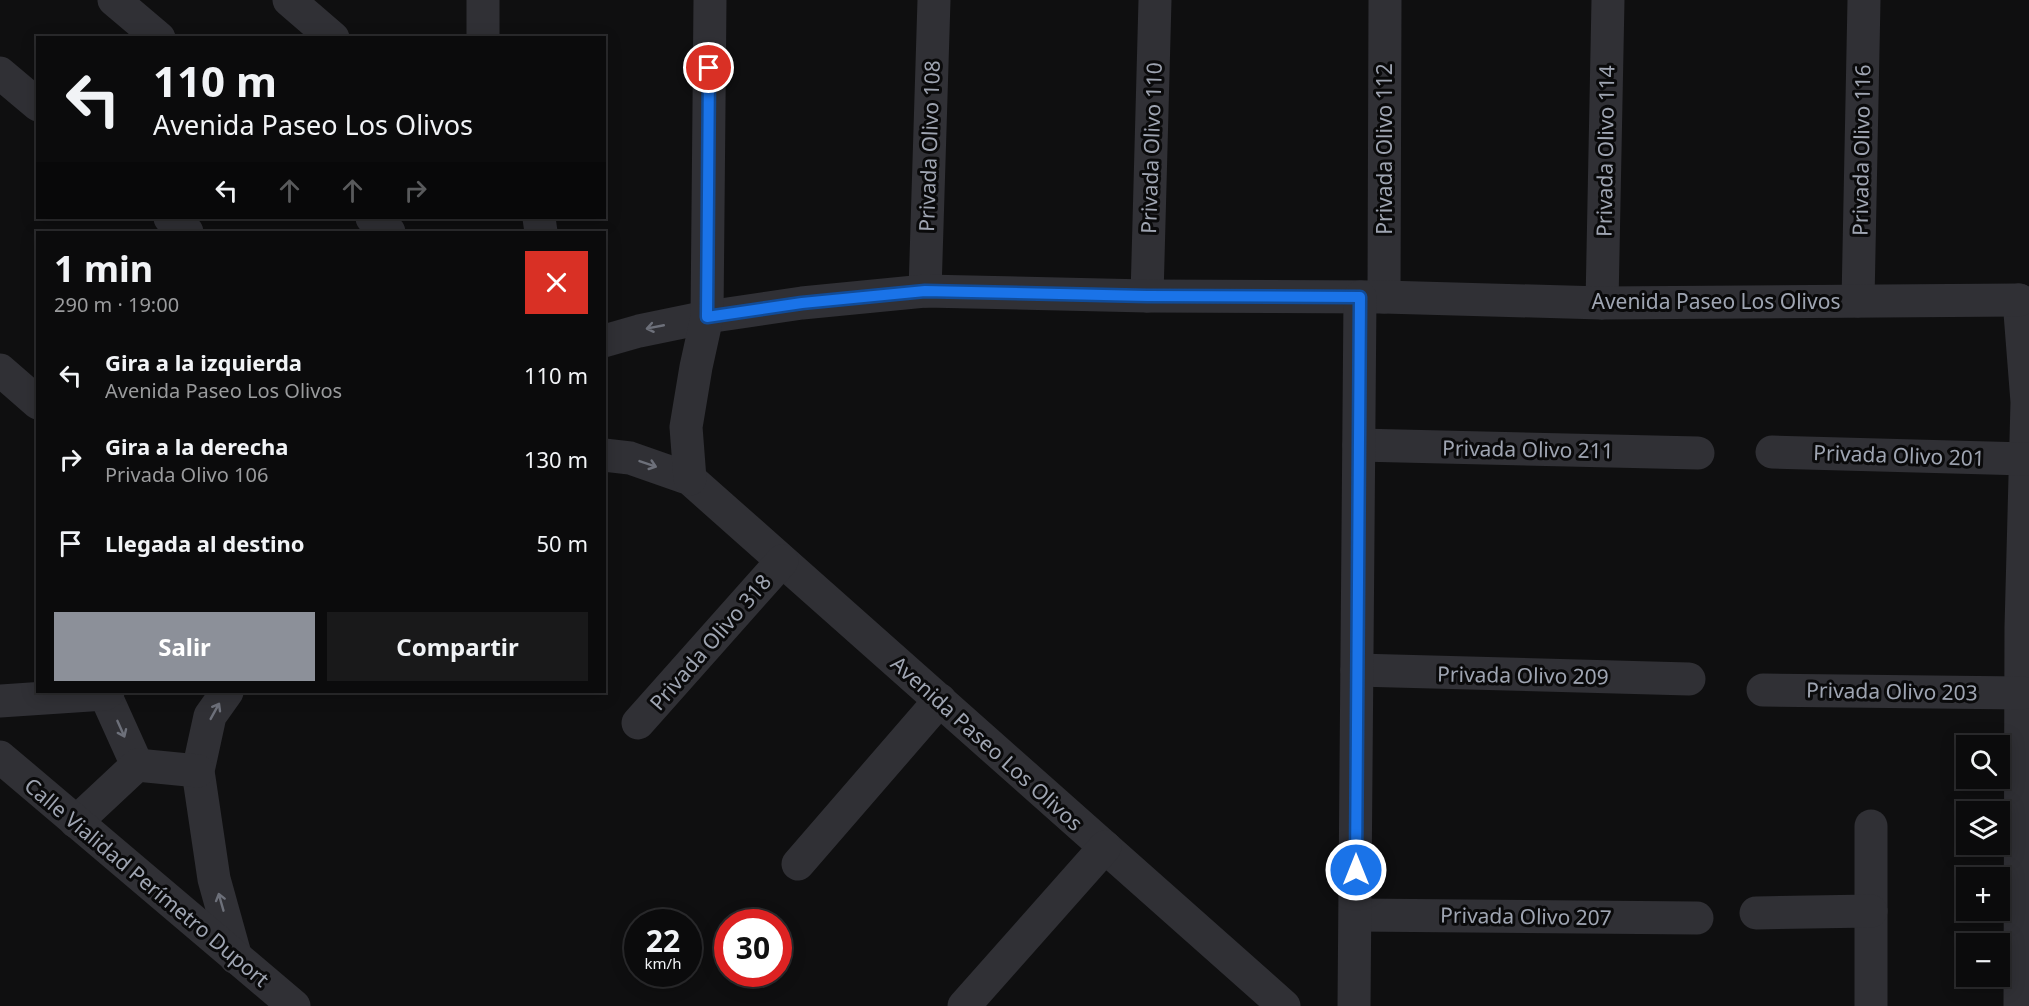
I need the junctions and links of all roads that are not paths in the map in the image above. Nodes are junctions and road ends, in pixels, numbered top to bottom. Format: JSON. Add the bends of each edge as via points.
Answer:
{"nodes":[{"id":1,"x":114,"y":0,"type":"edge"},
{"id":2,"x":289,"y":0,"type":"edge"},
{"id":3,"x":483,"y":0,"type":"edge"},
{"id":4,"x":710,"y":0,"type":"edge"},
{"id":5,"x":933,"y":0,"type":"edge"},
{"id":6,"x":1155,"y":0,"type":"edge"},
{"id":7,"x":1385,"y":0,"type":"edge"},
{"id":8,"x":1608,"y":0,"type":"edge"},
{"id":9,"x":1864,"y":0,"type":"edge"},
{"id":10,"x":157,"y":36,"type":"edge"},
{"id":11,"x":331,"y":36,"type":"edge"},
{"id":12,"x":483,"y":36,"type":"edge"},
{"id":13,"x":0,"y":73,"type":"edge"},
{"id":14,"x":36,"y":103,"type":"edge"},
{"id":15,"x":171,"y":219,"type":"edge"},
{"id":16,"x":373,"y":219,"type":"edge"},
{"id":17,"x":186,"y":231,"type":"edge"},
{"id":18,"x":388,"y":231,"type":"edge"},
{"id":19,"x":925,"y":291,"type":"junction"},
{"id":20,"x":1147,"y":296,"type":"junction"},
{"id":21,"x":1372,"y":297,"type":"junction"},
{"id":22,"x":2024,"y":297,"type":"edge"},
{"id":23,"x":1858,"y":301,"type":"junction"},
{"id":24,"x":1602,"y":303,"type":"junction"},
{"id":25,"x":707,"y":317,"type":"junction"},
{"id":26,"x":606,"y":340,"type":"edge"},
{"id":27,"x":0,"y":370,"type":"edge"},
{"id":28,"x":36,"y":401,"type":"edge"},
{"id":29,"x":2028,"y":403,"type":"edge"},
{"id":30,"x":1359,"y":445,"type":"junction"},
{"id":31,"x":1772,"y":452,"type":"dead end"},
{"id":32,"x":1698,"y":453,"type":"dead end"},
{"id":33,"x":606,"y":455,"type":"edge"},
{"id":34,"x":2026,"y":459,"type":"junction"},
{"id":35,"x":690,"y":479,"type":"junction"},
{"id":36,"x":782,"y":561,"type":"junction"},
{"id":37,"x":2025,"y":628,"type":"edge"},
{"id":38,"x":1357,"y":670,"type":"junction"},
{"id":39,"x":1689,"y":679,"type":"dead end"},
{"id":40,"x":1762,"y":690,"type":"dead end"},
{"id":41,"x":106,"y":693,"type":"edge"},
{"id":42,"x":226,"y":693,"type":"edge"},
{"id":43,"x":2022,"y":693,"type":"junction"},
{"id":44,"x":940,"y":700,"type":"junction"},
{"id":45,"x":0,"y":701,"type":"edge"},
{"id":46,"x":638,"y":723,"type":"dead end"},
{"id":47,"x":0,"y":757,"type":"edge"},
{"id":48,"x":137,"y":765,"type":"junction"},
{"id":49,"x":198,"y":771,"type":"junction"},
{"id":50,"x":76,"y":822,"type":"junction"},
{"id":51,"x":1871,"y":826,"type":"dead end"},
{"id":52,"x":1105,"y":847,"type":"junction"},
{"id":53,"x":2024,"y":863,"type":"edge"},
{"id":54,"x":798,"y":864,"type":"dead end"},
{"id":55,"x":1871,"y":911,"type":"junction"},
{"id":56,"x":1756,"y":913,"type":"dead end"},
{"id":57,"x":1356,"y":915,"type":"junction"},
{"id":58,"x":1697,"y":918,"type":"dead end"},
{"id":59,"x":236,"y":958,"type":"junction"},
{"id":60,"x":1272,"y":1002,"type":"edge"},
{"id":61,"x":255,"y":1006,"type":"edge"},
{"id":62,"x":294,"y":1006,"type":"edge"},
{"id":63,"x":964,"y":1006,"type":"edge"},
{"id":64,"x":1354,"y":1006,"type":"edge"},
{"id":65,"x":1871,"y":1006,"type":"edge"},
{"id":66,"x":2020,"y":1006,"type":"edge"}],
"edges":[{"from":1,"to":10,"type":"street"},
{"from":2,"to":11,"type":"street"},
{"from":3,"to":12,"type":"street"},
{"from":4,"to":25,"type":"street"},
{"from":5,"to":19,"type":"street","name":"Privada Olivo 108"},
{"from":6,"to":20,"type":"street","name":"Privada Olivo 110"},
{"from":7,"to":21,"type":"street","name":"Privada Olivo 112"},
{"from":8,"to":24,"type":"street","name":"Privada Olivo 114"},
{"from":9,"to":23,"type":"street","name":"Privada Olivo 116"},
{"from":13,"to":14,"type":"street"},
{"from":15,"to":17,"type":"street"},
{"from":16,"to":18,"type":"street"},
{"from":19,"to":20,"type":"street","name":"Avenida Paseo Los Olivos"},
{"from":19,"to":25,"type":"street","name":"Avenida Paseo Los Olivos"},
{"from":20,"to":21,"type":"street","name":"Avenida Paseo Los Olivos"},
{"from":21,"to":24,"type":"street","name":"Avenida Paseo Los Olivos"},
{"from":21,"to":30,"type":"street","name":"Privada Olivo 112"},
{"from":22,"to":23,"type":"street","name":"Avenida Paseo Los Olivos"},
{"from":22,"to":29,"type":"street","name":"Avenida Paseo Los Olivos"},
{"from":23,"to":24,"type":"street","name":"Avenida Paseo Los Olivos"},
{"from":25,"to":26,"type":"street","name":"Avenida Paseo Los Olivos","one_way":true},
{"from":25,"to":35,"type":"street","via":[[686,427]]},
{"from":27,"to":28,"type":"street"},
{"from":29,"to":34,"type":"street","name":"Avenida Paseo Los Olivos"},
{"from":30,"to":32,"type":"street","name":"Privada Olivo 211"},
{"from":30,"to":38,"type":"street","name":"Privada Olivo 112"},
{"from":31,"to":34,"type":"street","name":"Privada Olivo 201"},
{"from":33,"to":35,"type":"street","name":"Avenida Paseo Los Olivos","one_way":true,"via":[[630,458]]},
{"from":34,"to":37,"type":"street","name":"Avenida Paseo Los Olivos"},
{"from":35,"to":36,"type":"street","name":"Avenida Paseo Los Olivos"},
{"from":36,"to":44,"type":"street","name":"Avenida Paseo Los Olivos"},
{"from":36,"to":46,"type":"street","name":"Privada Olivo 318"},
{"from":37,"to":43,"type":"street","name":"Avenida Paseo Los Olivos"},
{"from":38,"to":39,"type":"street","name":"Privada Olivo 209"},
{"from":38,"to":57,"type":"street","name":"Privada Olivo 112"},
{"from":40,"to":43,"type":"street","name":"Privada Olivo 203"},
{"from":41,"to":45,"type":"street"},
{"from":41,"to":48,"type":"street","one_way":true},
{"from":49,"to":42,"type":"street","one_way":true,"via":[[210,716]]},
{"from":43,"to":53,"type":"street","name":"Avenida Paseo Los Olivos"},
{"from":44,"to":52,"type":"street","name":"Avenida Paseo Los Olivos"},
{"from":44,"to":54,"type":"street"},
{"from":47,"to":50,"type":"street","name":"Calle Vialidad Perímetro Duport"},
{"from":48,"to":49,"type":"street"},
{"from":48,"to":50,"type":"street"},
{"from":59,"to":49,"type":"street","one_way":true,"via":[[214,879]]},
{"from":50,"to":59,"type":"street","name":"Calle Vialidad Perímetro Duport"},
{"from":51,"to":55,"type":"street"},
{"from":52,"to":60,"type":"street","name":"Avenida Paseo Los Olivos"},
{"from":52,"to":63,"type":"street"},
{"from":53,"to":66,"type":"street","name":"Avenida Paseo Los Olivos"},
{"from":55,"to":56,"type":"street"},
{"from":55,"to":65,"type":"street"},
{"from":57,"to":58,"type":"street","name":"Privada Olivo 207"},
{"from":57,"to":64,"type":"street","name":"Privada Olivo 112"},
{"from":59,"to":61,"type":"street"},
{"from":59,"to":62,"type":"street","name":"Calle Vialidad Perímetro Duport"}]}
